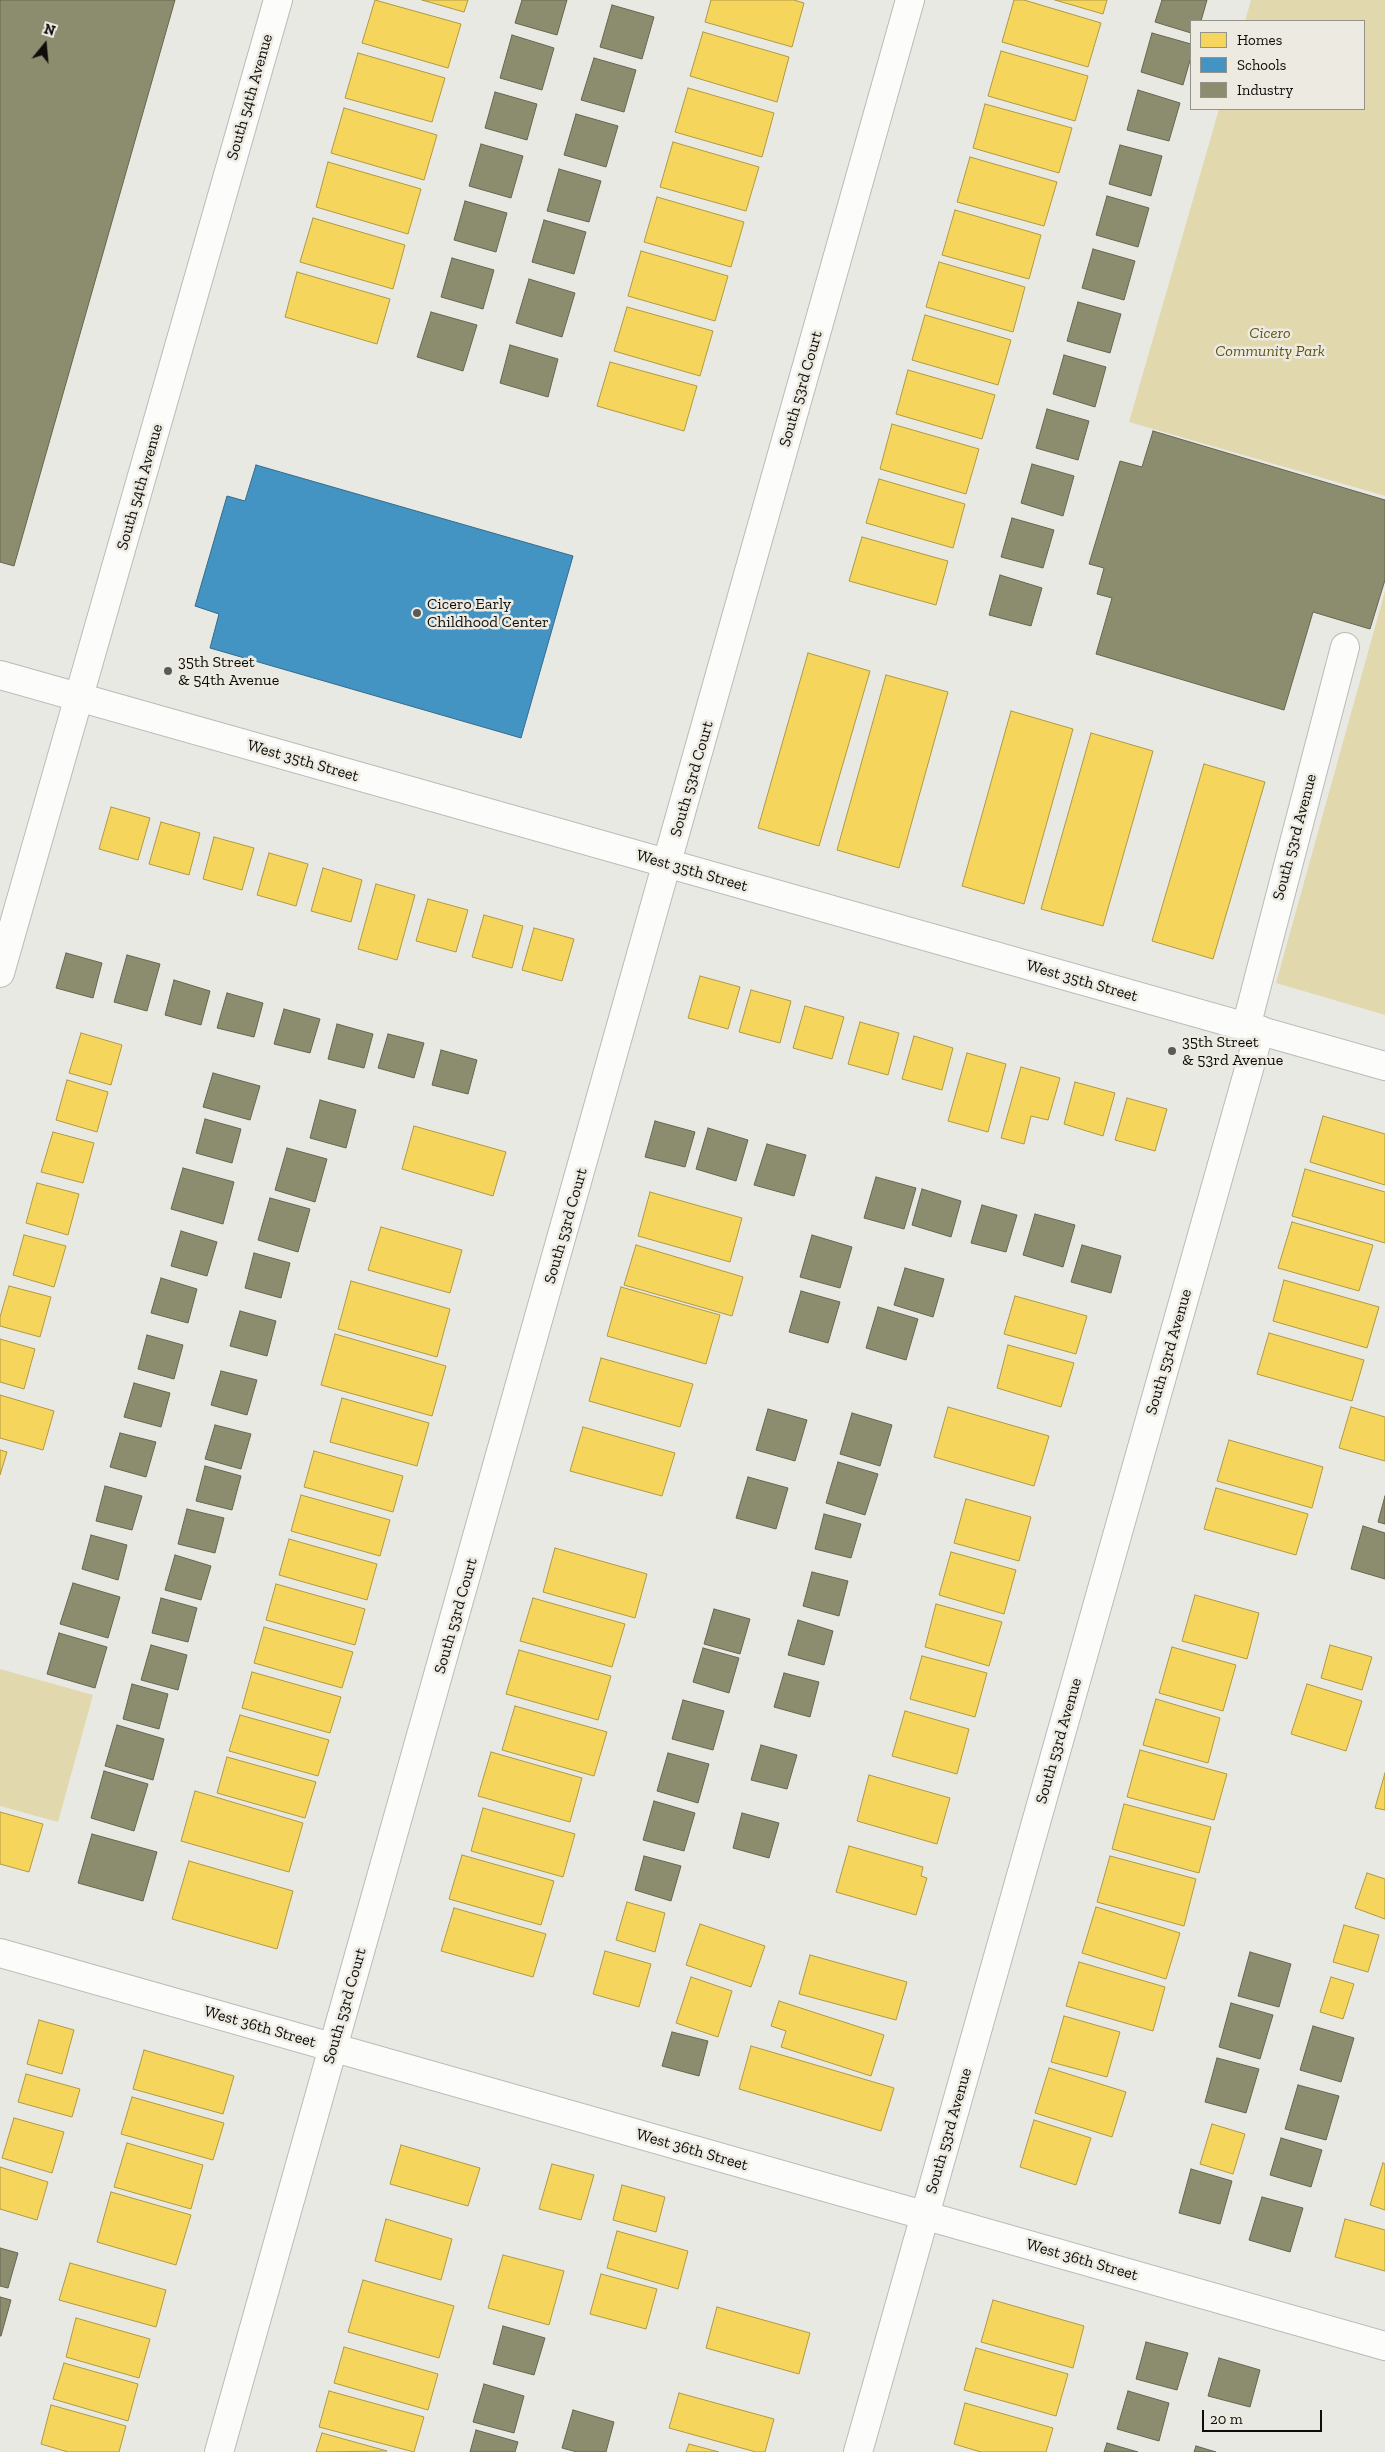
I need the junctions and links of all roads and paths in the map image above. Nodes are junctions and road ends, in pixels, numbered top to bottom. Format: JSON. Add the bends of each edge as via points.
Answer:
{"nodes":[{"id":1,"x":278,"y":0,"type":"edge"},
{"id":2,"x":910,"y":0,"type":"edge"},
{"id":3,"x":1345,"y":647,"type":"dead end"},
{"id":4,"x":0,"y":675,"type":"edge"},
{"id":5,"x":80,"y":698,"type":"junction"},
{"id":6,"x":669,"y":864,"type":"junction"},
{"id":7,"x":0,"y":973,"type":"edge"},
{"id":8,"x":1253,"y":1029,"type":"junction"},
{"id":9,"x":1385,"y":1066,"type":"edge"},
{"id":10,"x":0,"y":1953,"type":"edge"},
{"id":11,"x":333,"y":2048,"type":"junction"},
{"id":12,"x":925,"y":2215,"type":"junction"},
{"id":13,"x":1385,"y":2346,"type":"edge"},
{"id":14,"x":219,"y":2452,"type":"edge"},
{"id":15,"x":858,"y":2452,"type":"edge"}],
"edges":[{"from":1,"to":5,"type":"street","name":"South 54th Avenue"},
{"from":2,"to":6,"type":"street","name":"South 53rd Court"},
{"from":3,"to":8,"type":"street","name":"South 53rd Avenue"},
{"from":4,"to":5,"type":"street","name":"West 35th Street"},
{"from":5,"to":6,"type":"street","name":"West 35th Street"},
{"from":5,"to":7,"type":"street","name":"South 54th Avenue"},
{"from":6,"to":8,"type":"street","name":"West 35th Street"},
{"from":6,"to":11,"type":"street","name":"South 53rd Court"},
{"from":8,"to":9,"type":"street","name":"West 35th Street"},
{"from":8,"to":12,"type":"street","name":"South 53rd Avenue"},
{"from":10,"to":11,"type":"street","name":"West 36th Street"},
{"from":11,"to":12,"type":"street","name":"West 36th Street"},
{"from":11,"to":14,"type":"street","name":"South 53rd Court"},
{"from":12,"to":13,"type":"street","name":"West 36th Street"},
{"from":12,"to":15,"type":"street","name":"South 53rd Avenue"}]}
